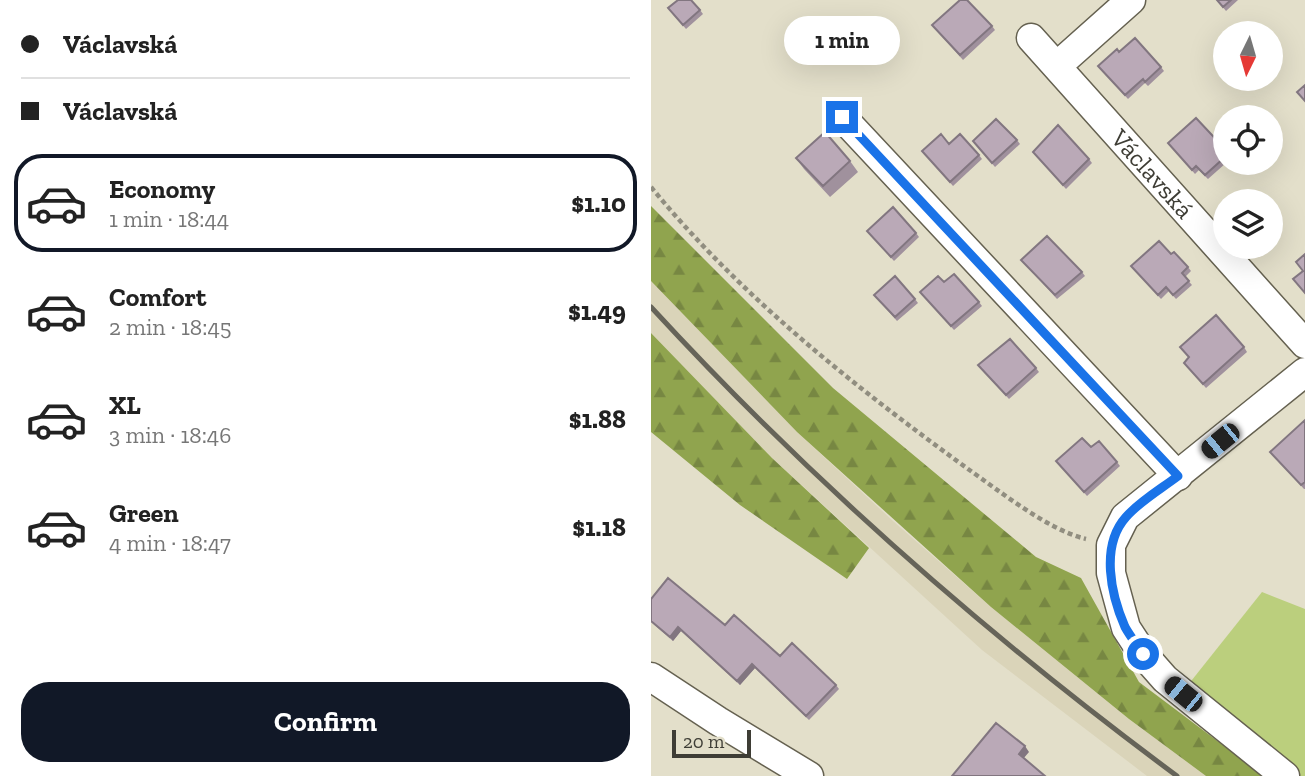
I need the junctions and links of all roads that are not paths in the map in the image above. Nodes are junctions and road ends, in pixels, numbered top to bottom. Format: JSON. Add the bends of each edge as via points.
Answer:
{"nodes":[{"id":1,"x":1131,"y":0,"type":"edge"},
{"id":2,"x":1031,"y":38,"type":"dead end"},
{"id":3,"x":1057,"y":66,"type":"junction"},
{"id":4,"x":842,"y":117,"type":"dead end"},
{"id":5,"x":1305,"y":344,"type":"edge"},
{"id":6,"x":1305,"y":372,"type":"edge"},
{"id":7,"x":1178,"y":476,"type":"junction"},
{"id":8,"x":651,"y":677,"type":"edge"},
{"id":9,"x":809,"y":776,"type":"edge"},
{"id":10,"x":1285,"y":776,"type":"edge"}],
"edges":[{"from":1,"to":3,"type":"street"},
{"from":2,"to":3,"type":"street","name":"Václavská"},
{"from":3,"to":5,"type":"street","name":"Václavská"},
{"from":4,"to":7,"type":"street"},
{"from":6,"to":7,"type":"street"},
{"from":7,"to":10,"type":"street","via":[[1125,517],[1111,545],[1111,573],[1126,628],[1165,680]]},
{"from":8,"to":9,"type":"street"}]}
